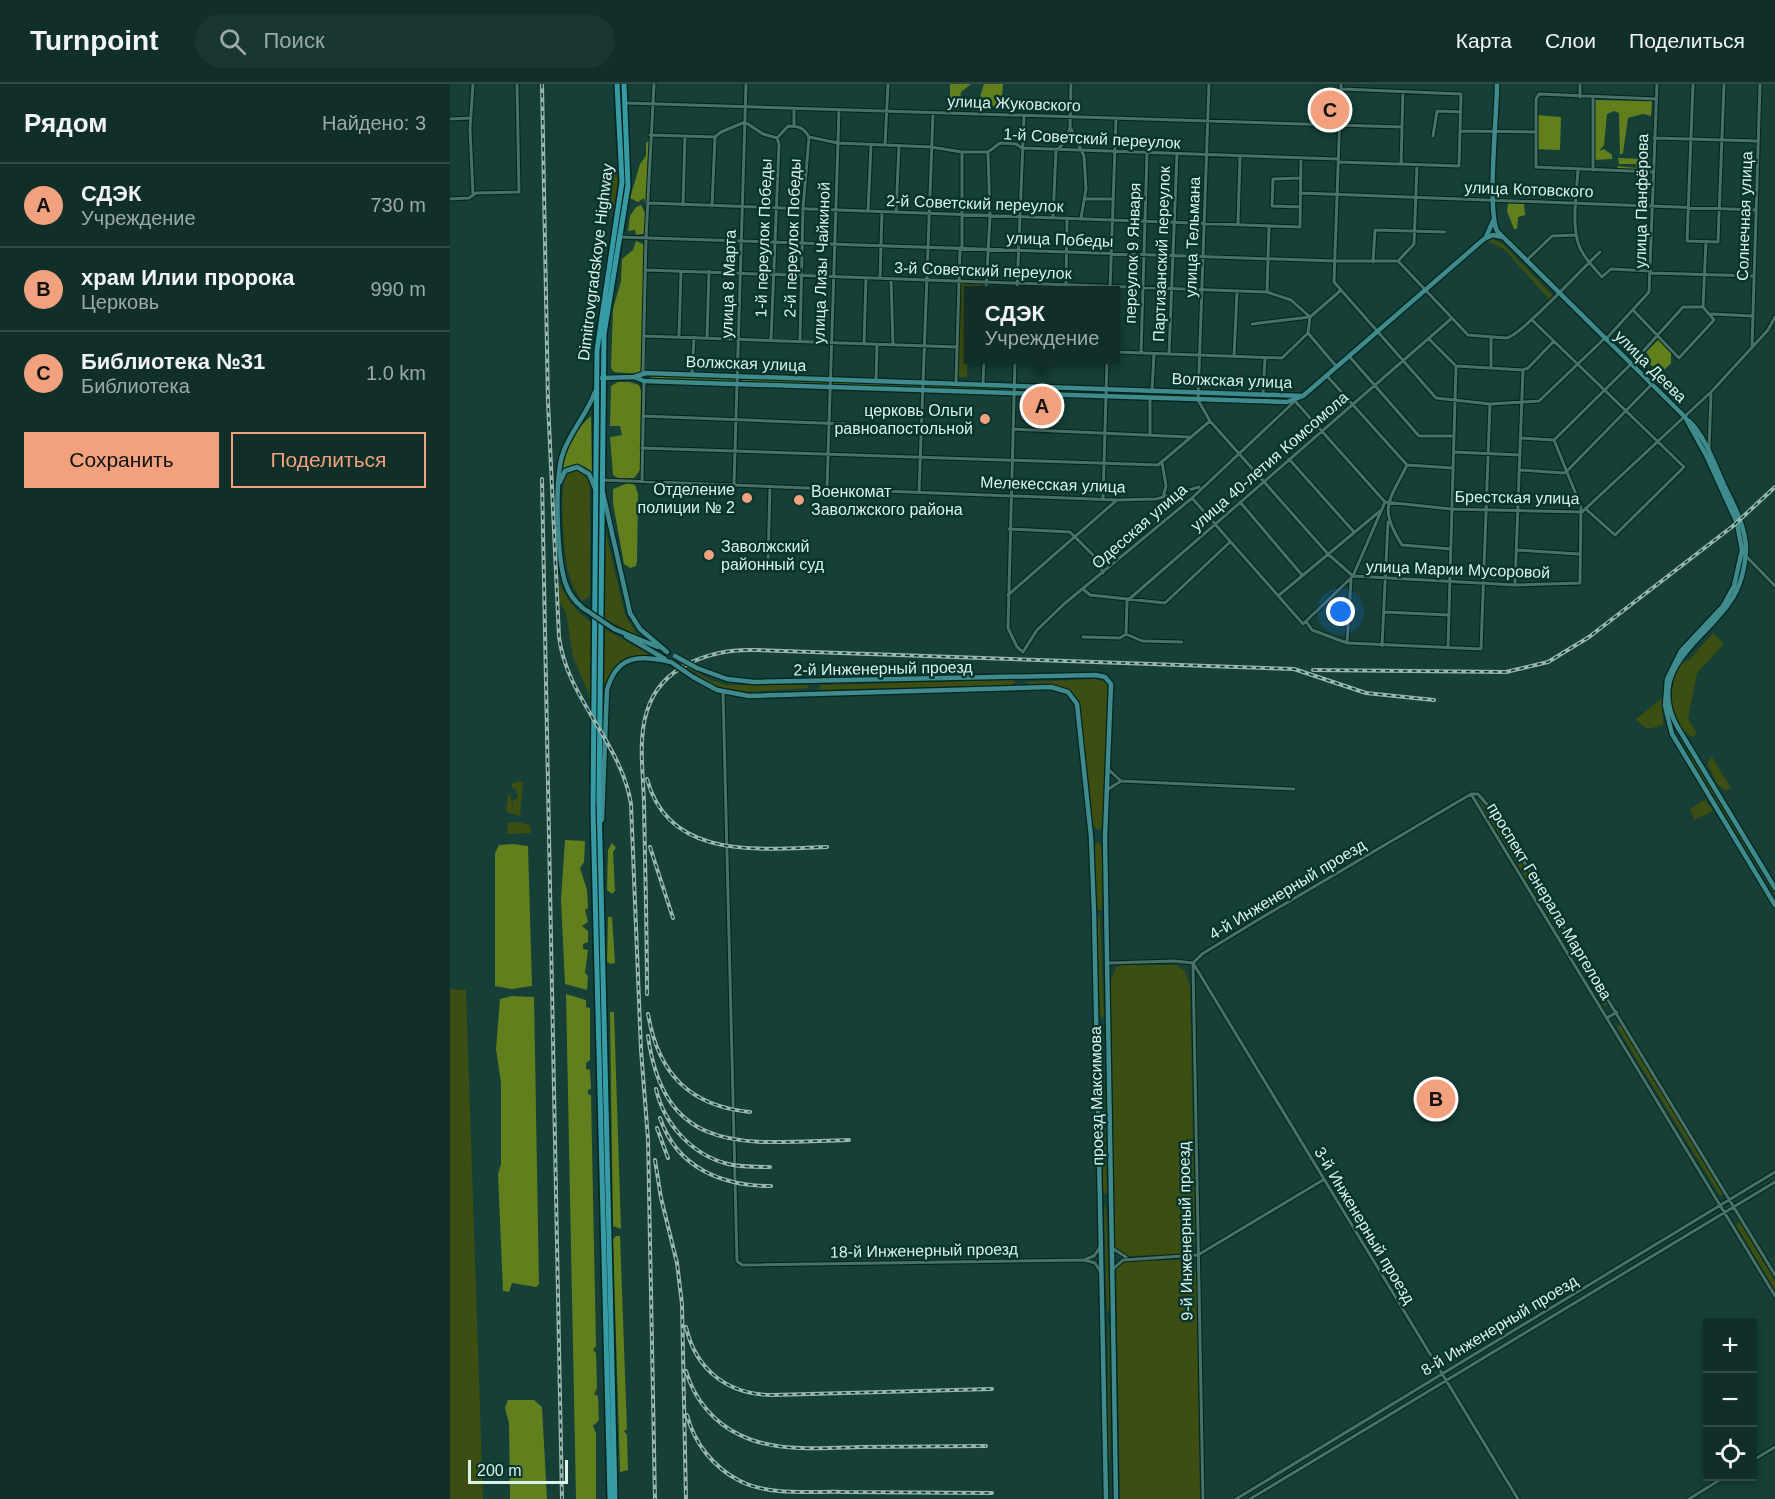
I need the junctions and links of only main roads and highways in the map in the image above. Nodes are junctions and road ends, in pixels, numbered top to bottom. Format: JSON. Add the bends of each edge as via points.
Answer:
{"nodes":[{"id":1,"x":617,"y":84,"type":"edge"},
{"id":2,"x":624,"y":84,"type":"edge"},
{"id":3,"x":1497,"y":84,"type":"edge"},
{"id":4,"x":622,"y":103,"type":"junction"},
{"id":5,"x":1494,"y":220,"type":"junction"},
{"id":6,"x":1503,"y":238,"type":"junction"},
{"id":7,"x":1484,"y":239,"type":"junction"},
{"id":8,"x":634,"y":377,"type":"junction"},
{"id":9,"x":599,"y":378,"type":"junction"},
{"id":10,"x":596,"y":390,"type":"junction"},
{"id":11,"x":1303,"y":396,"type":"junction"},
{"id":12,"x":1685,"y":417,"type":"junction"},
{"id":13,"x":600,"y":482,"type":"junction"},
{"id":14,"x":558,"y":490,"type":"junction"},
{"id":15,"x":597,"y":492,"type":"junction"},
{"id":16,"x":616,"y":630,"type":"junction"},
{"id":17,"x":667,"y":652,"type":"junction"},
{"id":18,"x":671,"y":662,"type":"junction"},
{"id":19,"x":1019,"y":678,"type":"junction"},
{"id":20,"x":813,"y":682,"type":"junction"},
{"id":21,"x":1019,"y":687,"type":"junction"},
{"id":22,"x":813,"y":693,"type":"junction"},
{"id":23,"x":1113,"y":693,"type":"joint"},
{"id":24,"x":1079,"y":712,"type":"joint"},
{"id":25,"x":1692,"y":752,"type":"junction"},
{"id":26,"x":1685,"y":756,"type":"junction"},
{"id":27,"x":596,"y":810,"type":"junction"},
{"id":28,"x":596,"y":826,"type":"junction"},
{"id":29,"x":1090,"y":837,"type":"junction"},
{"id":30,"x":1105,"y":837,"type":"junction"},
{"id":31,"x":600,"y":838,"type":"junction"},
{"id":32,"x":1775,"y":888,"type":"edge"},
{"id":33,"x":1775,"y":905,"type":"edge"},
{"id":34,"x":1105,"y":913,"type":"junction"},
{"id":35,"x":1094,"y":914,"type":"junction"},
{"id":36,"x":1096,"y":1023,"type":"junction"},
{"id":37,"x":1106,"y":1023,"type":"junction"},
{"id":38,"x":1110,"y":1198,"type":"junction"},
{"id":39,"x":1099,"y":1199,"type":"junction"},
{"id":40,"x":1102,"y":1318,"type":"junction"},
{"id":41,"x":1113,"y":1318,"type":"junction"},
{"id":42,"x":1115,"y":1466,"type":"junction"},
{"id":43,"x":1105,"y":1467,"type":"junction"},
{"id":44,"x":609,"y":1499,"type":"edge"},
{"id":45,"x":615,"y":1499,"type":"edge"},
{"id":46,"x":1106,"y":1499,"type":"edge"},
{"id":47,"x":1116,"y":1499,"type":"edge"}],
"edges":[{"from":1,"to":4,"type":"highway","name":"Dimitrovgradskoye Highway"},
{"from":2,"to":4,"type":"highway","name":"Dimitrovgradskoye Highway"},
{"from":3,"to":5,"type":"main road"},
{"from":4,"to":9,"type":"highway","name":"Dimitrovgradskoye Highway","via":[[622,182],[598,328]]},
{"from":4,"to":9,"type":"highway","name":"Dimitrovgradskoye Highway","via":[[628,180],[605,316]]},
{"from":5,"to":6,"type":"main road","name":"улица Деева"},
{"from":5,"to":7,"type":"main road"},
{"from":6,"to":7,"type":"main road","via":[[1493,235]]},
{"from":6,"to":12,"type":"main road","name":"улица Деева"},
{"from":7,"to":11,"type":"main road"},
{"from":8,"to":9,"type":"main road","name":"Волжская улица"},
{"from":8,"to":11,"type":"main road","name":"Волжская улица","via":[[737,376]]},
{"from":8,"to":11,"type":"main road","name":"Волжская улица","via":[[644,381],[1198,400],[1295,401]]},
{"from":9,"to":10,"type":"highway","name":"Dimitrovgradskoye Highway"},
{"from":9,"to":13,"type":"highway","name":"Dimitrovgradskoye Highway"},
{"from":10,"to":13,"type":"highway","name":"Dimitrovgradskoye Highway"},
{"from":10,"to":14,"type":"main road","via":[[563,453]]},
{"from":12,"to":25,"type":"main road","via":[[1709,453],[1741,523],[1745,554],[1730,602],[1679,660],[1671,679],[1668,699],[1672,717]]},
{"from":12,"to":26,"type":"main road","name":"улица Деева","via":[[1732,509],[1742,540],[1732,591],[1681,651],[1665,684],[1669,726]]},
{"from":13,"to":15,"type":"highway"},
{"from":13,"to":17,"type":"main road","via":[[630,613],[640,629]]},
{"from":13,"to":27,"type":"highway"},
{"from":14,"to":15,"type":"main road","via":[[564,472],[578,467],[589,474]]},
{"from":14,"to":16,"type":"main road","bridge":true,"via":[[563,573],[572,596],[582,608]]},
{"from":15,"to":27,"type":"highway"},
{"from":16,"to":17,"type":"main road"},
{"from":16,"to":18,"type":"main road","name":"2-й Инженерный проезд"},
{"from":17,"to":20,"type":"main road","name":"2-й Инженерный проезд","bridge":true,"via":[[697,668],[734,680]]},
{"from":18,"to":22,"type":"main road","name":"2-й Инженерный проезд","bridge":true,"via":[[723,692],[749,696]]},
{"from":18,"to":31,"type":"main road","via":[[633,659],[619,667],[610,682]]},
{"from":19,"to":20,"type":"main road","name":"2-й Инженерный проезд"},
{"from":19,"to":21,"type":"main road"},
{"from":19,"to":23,"type":"main road","name":"2-й Инженерный проезд","via":[[1096,675],[1108,680]]},
{"from":20,"to":22,"type":"main road"},
{"from":21,"to":22,"type":"main road","name":"2-й Инженерный проезд"},
{"from":21,"to":24,"type":"main road","name":"2-й Инженерный проезд","via":[[1051,687],[1070,694]]},
{"from":23,"to":30,"type":"main road","name":"проезд Максимова"},
{"from":24,"to":29,"type":"main road","name":"проезд Максимова"},
{"from":25,"to":26,"type":"main road","via":[[1686,751]]},
{"from":25,"to":32,"type":"main road"},
{"from":26,"to":33,"type":"main road"},
{"from":27,"to":28,"type":"highway"},
{"from":28,"to":31,"type":"highway"},
{"from":28,"to":44,"type":"highway"},
{"from":29,"to":30,"type":"main road"},
{"from":29,"to":35,"type":"main road","name":"проезд Максимова"},
{"from":30,"to":34,"type":"main road","name":"проезд Максимова"},
{"from":31,"to":45,"type":"highway"},
{"from":34,"to":35,"type":"main road"},
{"from":34,"to":37,"type":"main road","name":"проезд Максимова"},
{"from":35,"to":36,"type":"main road","name":"проезд Максимова"},
{"from":36,"to":37,"type":"main road"},
{"from":36,"to":39,"type":"main road","name":"проезд Максимова"},
{"from":37,"to":38,"type":"main road","name":"проезд Максимова"},
{"from":38,"to":39,"type":"main road"},
{"from":38,"to":41,"type":"main road","name":"проезд Максимова"},
{"from":39,"to":40,"type":"main road","name":"проезд Максимова"},
{"from":40,"to":41,"type":"main road"},
{"from":40,"to":43,"type":"main road","name":"проезд Максимова"},
{"from":41,"to":42,"type":"main road","name":"проезд Максимова"},
{"from":42,"to":43,"type":"main road"},
{"from":42,"to":47,"type":"main road","name":"проезд Максимова"},
{"from":43,"to":46,"type":"main road","name":"проезд Максимова"}]}
